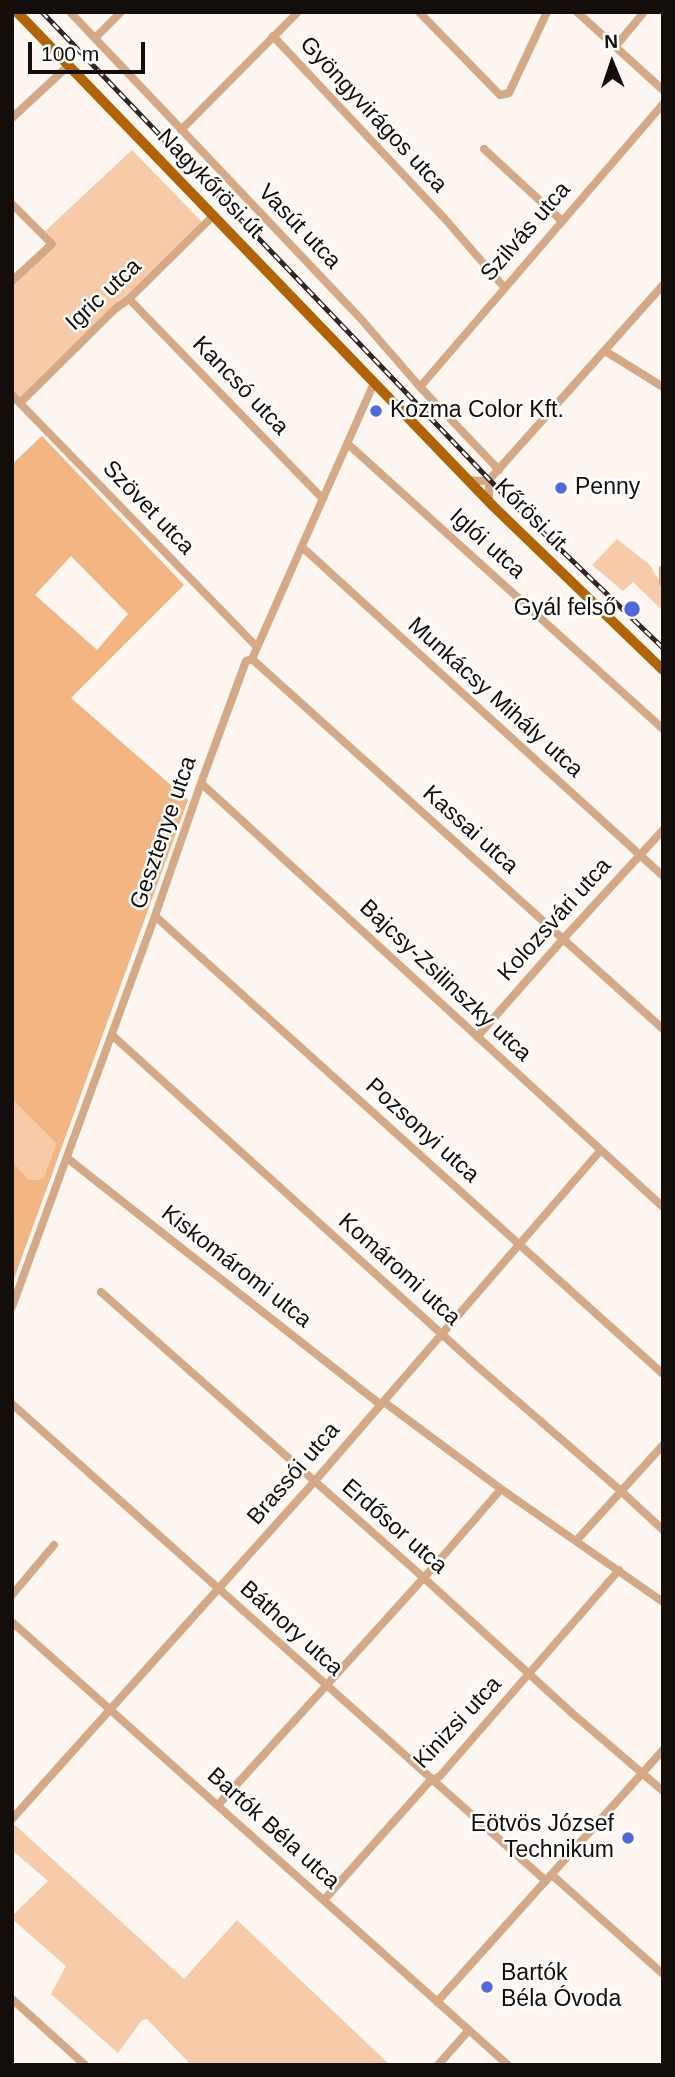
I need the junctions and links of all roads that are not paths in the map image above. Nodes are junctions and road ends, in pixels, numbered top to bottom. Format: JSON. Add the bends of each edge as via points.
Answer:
{"nodes":[{"id":1,"x":17,"y":12,"type":"edge"},
{"id":2,"x":70,"y":12,"type":"edge"},
{"id":3,"x":121,"y":12,"type":"edge"},
{"id":4,"x":298,"y":12,"type":"edge"},
{"id":5,"x":419,"y":12,"type":"edge"},
{"id":6,"x":547,"y":12,"type":"edge"},
{"id":7,"x":577,"y":12,"type":"edge"},
{"id":8,"x":644,"y":12,"type":"edge"},
{"id":9,"x":273,"y":36,"type":"junction"},
{"id":10,"x":94,"y":38,"type":"junction"},
{"id":11,"x":615,"y":47,"type":"junction"},
{"id":12,"x":68,"y":66,"type":"junction"},
{"id":13,"x":663,"y":90,"type":"edge"},
{"id":14,"x":663,"y":104,"type":"edge"},
{"id":15,"x":12,"y":118,"type":"edge"},
{"id":16,"x":181,"y":130,"type":"junction"},
{"id":17,"x":484,"y":149,"type":"dead end"},
{"id":18,"x":12,"y":204,"type":"edge"},
{"id":19,"x":214,"y":215,"type":"junction"},
{"id":20,"x":562,"y":220,"type":"junction"},
{"id":21,"x":12,"y":281,"type":"edge"},
{"id":22,"x":663,"y":285,"type":"edge"},
{"id":23,"x":504,"y":287,"type":"junction"},
{"id":24,"x":129,"y":299,"type":"junction"},
{"id":25,"x":605,"y":351,"type":"junction"},
{"id":26,"x":374,"y":383,"type":"junction"},
{"id":27,"x":420,"y":387,"type":"junction"},
{"id":28,"x":663,"y":387,"type":"edge"},
{"id":29,"x":12,"y":395,"type":"edge"},
{"id":30,"x":20,"y":403,"type":"junction"},
{"id":31,"x":348,"y":444,"type":"junction"},
{"id":32,"x":499,"y":470,"type":"junction"},
{"id":33,"x":468,"y":480,"type":"junction"},
{"id":34,"x":489,"y":480,"type":"junction"},
{"id":35,"x":329,"y":487,"type":"junction"},
{"id":36,"x":312,"y":488,"type":"junction"},
{"id":37,"x":323,"y":499,"type":"junction"},
{"id":38,"x":489,"y":501,"type":"junction"},
{"id":39,"x":302,"y":547,"type":"junction"},
{"id":40,"x":663,"y":569,"type":"edge"},
{"id":41,"x":663,"y":582,"type":"edge"},
{"id":42,"x":257,"y":647,"type":"junction"},
{"id":43,"x":252,"y":659,"type":"junction"},
{"id":44,"x":663,"y":670,"type":"edge"},
{"id":45,"x":663,"y":729,"type":"edge"},
{"id":46,"x":201,"y":783,"type":"junction"},
{"id":47,"x":663,"y":830,"type":"edge"},
{"id":48,"x":639,"y":855,"type":"junction"},
{"id":49,"x":663,"y":876,"type":"edge"},
{"id":50,"x":155,"y":916,"type":"junction"},
{"id":51,"x":564,"y":938,"type":"junction"},
{"id":52,"x":663,"y":1029,"type":"edge"},
{"id":53,"x":111,"y":1035,"type":"junction"},
{"id":54,"x":477,"y":1037,"type":"junction"},
{"id":55,"x":600,"y":1151,"type":"junction"},
{"id":56,"x":67,"y":1158,"type":"junction"},
{"id":57,"x":663,"y":1207,"type":"edge"},
{"id":58,"x":520,"y":1245,"type":"junction"},
{"id":59,"x":100,"y":1292,"type":"dead end"},
{"id":60,"x":12,"y":1307,"type":"edge"},
{"id":61,"x":442,"y":1335,"type":"junction"},
{"id":62,"x":663,"y":1374,"type":"edge"},
{"id":63,"x":12,"y":1404,"type":"edge"},
{"id":64,"x":382,"y":1404,"type":"junction"},
{"id":65,"x":663,"y":1445,"type":"edge"},
{"id":66,"x":314,"y":1482,"type":"junction"},
{"id":67,"x":501,"y":1489,"type":"junction"},
{"id":68,"x":621,"y":1491,"type":"junction"},
{"id":69,"x":663,"y":1530,"type":"edge"},
{"id":70,"x":576,"y":1541,"type":"junction"},
{"id":71,"x":54,"y":1545,"type":"dead end"},
{"id":72,"x":619,"y":1570,"type":"junction"},
{"id":73,"x":424,"y":1578,"type":"junction"},
{"id":74,"x":218,"y":1590,"type":"junction"},
{"id":75,"x":12,"y":1595,"type":"edge"},
{"id":76,"x":663,"y":1602,"type":"edge"},
{"id":77,"x":12,"y":1622,"type":"edge"},
{"id":78,"x":529,"y":1674,"type":"junction"},
{"id":79,"x":326,"y":1686,"type":"junction"},
{"id":80,"x":110,"y":1709,"type":"junction"},
{"id":81,"x":663,"y":1749,"type":"edge"},
{"id":82,"x":642,"y":1773,"type":"junction"},
{"id":83,"x":432,"y":1781,"type":"junction"},
{"id":84,"x":663,"y":1791,"type":"edge"},
{"id":85,"x":218,"y":1805,"type":"junction"},
{"id":86,"x":12,"y":1819,"type":"edge"},
{"id":87,"x":549,"y":1878,"type":"junction"},
{"id":88,"x":324,"y":1900,"type":"junction"},
{"id":89,"x":663,"y":1975,"type":"edge"},
{"id":90,"x":12,"y":1999,"type":"edge"},
{"id":91,"x":437,"y":2002,"type":"junction"},
{"id":92,"x":468,"y":2030,"type":"junction"},
{"id":93,"x":85,"y":2065,"type":"edge"},
{"id":94,"x":438,"y":2065,"type":"edge"},
{"id":95,"x":508,"y":2065,"type":"edge"}],
"edges":[{"from":1,"to":12,"type":"main road","name":"Nagykőrösi út"},
{"from":2,"to":10,"type":"street","name":"Vasút utca"},
{"from":3,"to":10,"type":"street"},
{"from":4,"to":9,"type":"street"},
{"from":5,"to":6,"type":"street","via":[[500,96],[509,93]]},
{"from":7,"to":11,"type":"street"},
{"from":8,"to":11,"type":"street"},
{"from":9,"to":16,"type":"street"},
{"from":9,"to":23,"type":"street","name":"Gyöngyvirágos utca"},
{"from":10,"to":16,"type":"street","name":"Vasút utca"},
{"from":11,"to":13,"type":"street"},
{"from":12,"to":15,"type":"street"},
{"from":12,"to":19,"type":"main road","name":"Nagykőrösi út"},
{"from":14,"to":20,"type":"street","name":"Szilvás utca"},
{"from":16,"to":27,"type":"street","name":"Vasút utca"},
{"from":17,"to":20,"type":"street"},
{"from":18,"to":21,"type":"street","via":[[52,244]]},
{"from":19,"to":24,"type":"street","name":"Igric utca"},
{"from":19,"to":26,"type":"main road","name":"Nagykőrösi út"},
{"from":20,"to":23,"type":"street","name":"Szilvás utca"},
{"from":22,"to":25,"type":"street"},
{"from":23,"to":27,"type":"street","name":"Szilvás utca"},
{"from":24,"to":30,"type":"street","name":"Igric utca"},
{"from":24,"to":36,"type":"street","name":"Kancsó utca"},
{"from":25,"to":28,"type":"street"},
{"from":25,"to":32,"type":"street"},
{"from":26,"to":31,"type":"street","name":"Gesztenye utca"},
{"from":26,"to":33,"type":"main road","name":"Kőrösi út"},
{"from":27,"to":32,"type":"street","name":"Vasút utca"},
{"from":29,"to":30,"type":"street","name":"Szövet utca"},
{"from":30,"to":42,"type":"street","name":"Szövet utca"},
{"from":31,"to":35,"type":"street","name":"Gesztenye utca"},
{"from":31,"to":45,"type":"street","name":"Iglói utca"},
{"from":32,"to":34,"type":"street"},
{"from":33,"to":34,"type":"street"},
{"from":33,"to":38,"type":"main road","name":"Kőrösi út"},
{"from":34,"to":38,"type":"street"},
{"from":35,"to":36,"type":"street"},
{"from":35,"to":37,"type":"street","name":"Gesztenye utca"},
{"from":36,"to":37,"type":"street","name":"Kancsó utca"},
{"from":37,"to":39,"type":"street","name":"Gesztenye utca"},
{"from":38,"to":44,"type":"main road","name":"Kőrösi út"},
{"from":39,"to":42,"type":"street","name":"Gesztenye utca"},
{"from":39,"to":48,"type":"street","name":"Munkácsy Mihály utca"},
{"from":40,"to":41,"type":"street"},
{"from":42,"to":43,"type":"street","name":"Gesztenye utca"},
{"from":43,"to":46,"type":"street","name":"Gesztenye utca","via":[[246,661]]},
{"from":43,"to":51,"type":"street","name":"Kassai utca"},
{"from":46,"to":50,"type":"street","name":"Gesztenye utca"},
{"from":46,"to":54,"type":"street","name":"Bajcsy-Zsilinszky utca"},
{"from":47,"to":48,"type":"street","name":"Kolozsvári utca"},
{"from":48,"to":49,"type":"street","name":"Munkácsy Mihály utca"},
{"from":48,"to":51,"type":"street","name":"Kolozsvári utca"},
{"from":50,"to":53,"type":"street","name":"Gesztenye utca"},
{"from":50,"to":58,"type":"street","name":"Pozsonyi utca"},
{"from":51,"to":52,"type":"street","name":"Kassai utca"},
{"from":51,"to":54,"type":"street","name":"Kolozsvári utca"},
{"from":53,"to":56,"type":"street","name":"Gesztenye utca"},
{"from":53,"to":61,"type":"street","name":"Komáromi utca"},
{"from":54,"to":55,"type":"street","name":"Bajcsy-Zsilinszky utca"},
{"from":55,"to":57,"type":"street","name":"Bajcsy-Zsilinszky utca"},
{"from":55,"to":58,"type":"street","name":"Brassói utca"},
{"from":56,"to":60,"type":"street","name":"Gesztenye utca"},
{"from":56,"to":64,"type":"street","name":"Kiskomáromi utca"},
{"from":58,"to":61,"type":"street","name":"Brassói utca"},
{"from":58,"to":62,"type":"street","name":"Pozsonyi utca"},
{"from":59,"to":66,"type":"street","name":"Erdősor utca"},
{"from":61,"to":64,"type":"street","name":"Brassói utca"},
{"from":61,"to":68,"type":"street","name":"Komáromi utca"},
{"from":63,"to":74,"type":"street","name":"Báthory utca"},
{"from":64,"to":66,"type":"street","name":"Brassói utca"},
{"from":64,"to":67,"type":"street","name":"Kiskomáromi utca"},
{"from":65,"to":68,"type":"street"},
{"from":66,"to":73,"type":"street","name":"Erdősor utca"},
{"from":66,"to":74,"type":"street","name":"Brassói utca"},
{"from":67,"to":70,"type":"street","name":"Kiskomáromi utca"},
{"from":67,"to":73,"type":"street"},
{"from":68,"to":69,"type":"street","name":"Komáromi utca"},
{"from":68,"to":70,"type":"street"},
{"from":70,"to":72,"type":"street","name":"Kiskomáromi utca"},
{"from":71,"to":75,"type":"street"},
{"from":72,"to":76,"type":"street","name":"Kiskomáromi utca"},
{"from":72,"to":78,"type":"street","name":"Kinizsi utca"},
{"from":73,"to":78,"type":"street","name":"Erdősor utca"},
{"from":73,"to":79,"type":"street"},
{"from":74,"to":79,"type":"street","name":"Báthory utca"},
{"from":74,"to":80,"type":"street","name":"Brassói utca"},
{"from":77,"to":80,"type":"street","name":"Bartók Béla utca"},
{"from":78,"to":82,"type":"street","name":"Erdősor utca"},
{"from":78,"to":83,"type":"street","name":"Kinizsi utca"},
{"from":79,"to":83,"type":"street","name":"Báthory utca"},
{"from":79,"to":85,"type":"street"},
{"from":80,"to":85,"type":"street","name":"Bartók Béla utca"},
{"from":80,"to":86,"type":"street","name":"Brassói utca"},
{"from":81,"to":82,"type":"street"},
{"from":82,"to":84,"type":"street","name":"Erdősor utca"},
{"from":82,"to":87,"type":"street"},
{"from":83,"to":87,"type":"street","name":"Báthory utca"},
{"from":83,"to":88,"type":"street","name":"Kinizsi utca"},
{"from":85,"to":88,"type":"street","name":"Bartók Béla utca"},
{"from":87,"to":89,"type":"street","name":"Báthory utca"},
{"from":87,"to":91,"type":"street"},
{"from":88,"to":91,"type":"street","name":"Bartók Béla utca"},
{"from":90,"to":93,"type":"street"},
{"from":91,"to":92,"type":"street","name":"Bartók Béla utca"},
{"from":92,"to":94,"type":"street"},
{"from":92,"to":95,"type":"street","name":"Bartók Béla utca"}]}
